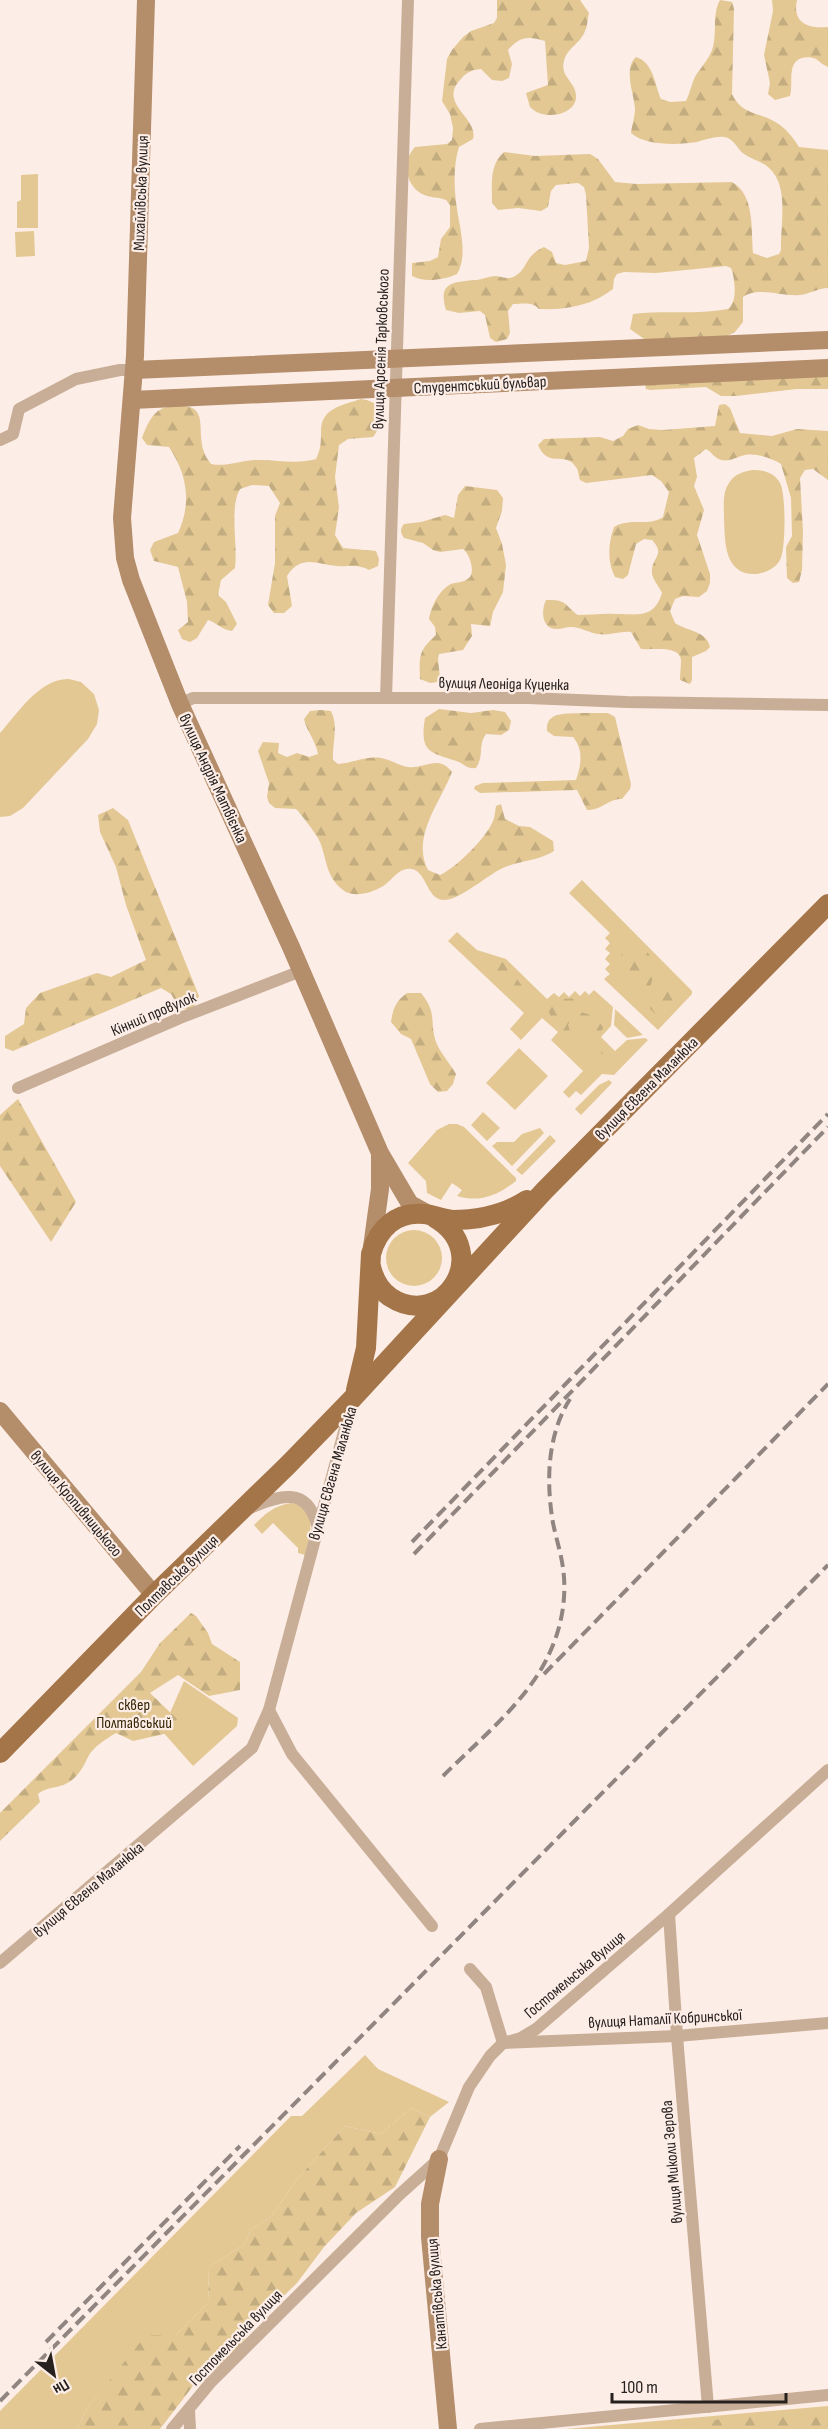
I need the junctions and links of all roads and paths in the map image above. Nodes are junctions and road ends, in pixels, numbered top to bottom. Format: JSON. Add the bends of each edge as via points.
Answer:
{"nodes":[{"id":1,"x":146,"y":0,"type":"edge"},
{"id":2,"x":408,"y":0,"type":"edge"},
{"id":3,"x":828,"y":340,"type":"edge"},
{"id":4,"x":395,"y":359,"type":"junction"},
{"id":5,"x":828,"y":368,"type":"edge"},
{"id":6,"x":133,"y":385,"type":"junction"},
{"id":7,"x":395,"y":388,"type":"junction"},
{"id":8,"x":0,"y":440,"type":"edge"},
{"id":9,"x":386,"y":698,"type":"junction"},
{"id":10,"x":180,"y":704,"type":"junction"},
{"id":11,"x":828,"y":705,"type":"edge"},
{"id":12,"x":828,"y":904,"type":"edge"},
{"id":13,"x":301,"y":970,"type":"junction"},
{"id":14,"x":18,"y":1088,"type":"dead end"},
{"id":15,"x":380,"y":1154,"type":"junction"},
{"id":16,"x":544,"y":1191,"type":"junction"},
{"id":17,"x":430,"y":1215,"type":"junction"},
{"id":18,"x":371,"y":1254,"type":"junction"},
{"id":19,"x":449,"y":1292,"type":"junction"},
{"id":20,"x":353,"y":1398,"type":"junction"},
{"id":21,"x":0,"y":1411,"type":"edge"},
{"id":22,"x":238,"y":1514,"type":"junction"},
{"id":23,"x":317,"y":1526,"type":"junction"},
{"id":24,"x":154,"y":1595,"type":"junction"},
{"id":25,"x":269,"y":1710,"type":"junction"},
{"id":26,"x":0,"y":1753,"type":"edge"},
{"id":27,"x":828,"y":1770,"type":"edge"},
{"id":28,"x":669,"y":1914,"type":"junction"},
{"id":29,"x":432,"y":1926,"type":"dead end"},
{"id":30,"x":0,"y":1963,"type":"edge"},
{"id":31,"x":470,"y":1969,"type":"dead end"},
{"id":32,"x":828,"y":2023,"type":"edge"},
{"id":33,"x":677,"y":2036,"type":"junction"},
{"id":34,"x":503,"y":2043,"type":"junction"},
{"id":35,"x":438,"y":2159,"type":"junction"},
{"id":36,"x":828,"y":2395,"type":"edge"},
{"id":37,"x":708,"y":2407,"type":"junction"},
{"id":38,"x":189,"y":2410,"type":"junction"},
{"id":39,"x":172,"y":2429,"type":"edge"},
{"id":40,"x":190,"y":2429,"type":"edge"},
{"id":41,"x":448,"y":2429,"type":"edge"},
{"id":42,"x":480,"y":2429,"type":"edge"}],
"edges":[{"from":1,"to":6,"type":"street","name":"Михайлівська вулиця"},
{"from":2,"to":4,"type":"street","name":"вулиця Арсенія Тарковського"},
{"from":3,"to":4,"type":"street","name":"Студентський бульвар"},
{"from":4,"to":6,"type":"street","name":"Студентський бульвар"},
{"from":4,"to":7,"type":"street","name":"вулиця Арсенія Тарковського"},
{"from":5,"to":7,"type":"street","name":"Студентський бульвар"},
{"from":6,"to":7,"type":"street","name":"Студентський бульвар"},
{"from":6,"to":8,"type":"street","via":[[120,370],[76,379],[19,409],[13,434]]},
{"from":6,"to":10,"type":"street","name":"вулиця Андрія Матвієнка","via":[[122,518],[125,558]]},
{"from":7,"to":9,"type":"street","name":"вулиця Арсенія Тарковського"},
{"from":9,"to":10,"type":"street","name":"вулиця Леоніда Куценка","via":[[193,698]]},
{"from":9,"to":11,"type":"street","name":"вулиця Леоніда Куценка"},
{"from":10,"to":13,"type":"street","name":"вулиця Андрія Матвієнка"},
{"from":12,"to":16,"type":"main road","name":"вулиця Євгена Маланюка"},
{"from":13,"to":14,"type":"street","name":"Кінний провулок"},
{"from":13,"to":15,"type":"street","name":"вулиця Андрія Матвієнка"},
{"from":15,"to":17,"type":"street","name":"вулиця Андрія Матвієнка","via":[[410,1204]]},
{"from":15,"to":18,"type":"street","via":[[380,1189]]},
{"from":16,"to":17,"type":"main road","via":[[493,1216],[452,1220]]},
{"from":16,"to":19,"type":"main road","name":"вулиця Євгена Маланюка"},
{"from":17,"to":18,"type":"main road","via":[[409,1214],[395,1219],[379,1234]]},
{"from":17,"to":19,"type":"main road","via":[[452,1230],[461,1249],[461,1269]]},
{"from":18,"to":19,"type":"main road","via":[[376,1282],[397,1301],[427,1304]]},
{"from":18,"to":20,"type":"main road","via":[[366,1348]]},
{"from":19,"to":20,"type":"main road","name":"вулиця Євгена Маланюка"},
{"from":20,"to":22,"type":"main road","name":"Полтавська вулиця"},
{"from":20,"to":23,"type":"street","name":"вулиця Євгена Маланюка"},
{"from":21,"to":24,"type":"street","name":"вулиця Кропивницького"},
{"from":22,"to":23,"type":"street","via":[[289,1496],[310,1507]]},
{"from":22,"to":24,"type":"main road","name":"Полтавська вулиця"},
{"from":23,"to":25,"type":"street","name":"вулиця Євгена Маланюка"},
{"from":24,"to":26,"type":"main road","name":"Полтавська вулиця"},
{"from":25,"to":29,"type":"street","via":[[292,1754]]},
{"from":25,"to":30,"type":"street","name":"вулиця Євгена Маланюка","via":[[260,1734],[242,1758]]},
{"from":27,"to":28,"type":"street","name":"Гостомельська вулиця"},
{"from":28,"to":33,"type":"street","name":"вулиця Миколи Зерова"},
{"from":28,"to":34,"type":"street","name":"Гостомельська вулиця","via":[[536,2029]]},
{"from":31,"to":34,"type":"street","via":[[486,1987]]},
{"from":32,"to":33,"type":"street","name":"вулиця Наталії Кобринської"},
{"from":33,"to":34,"type":"street","name":"вулиця Наталії Кобринської"},
{"from":33,"to":37,"type":"street","name":"вулиця Миколи Зерова"},
{"from":34,"to":35,"type":"street","name":"Гостомельська вулиця","via":[[469,2088]]},
{"from":35,"to":38,"type":"street","name":"Гостомельська вулиця","via":[[211,2382]]},
{"from":35,"to":41,"type":"street","name":"Канатівська вулиця","via":[[430,2204],[430,2237]]},
{"from":36,"to":37,"type":"street"},
{"from":37,"to":42,"type":"street"},
{"from":38,"to":39,"type":"street","name":"Гостомельська вулиця"},
{"from":38,"to":40,"type":"street"}]}
